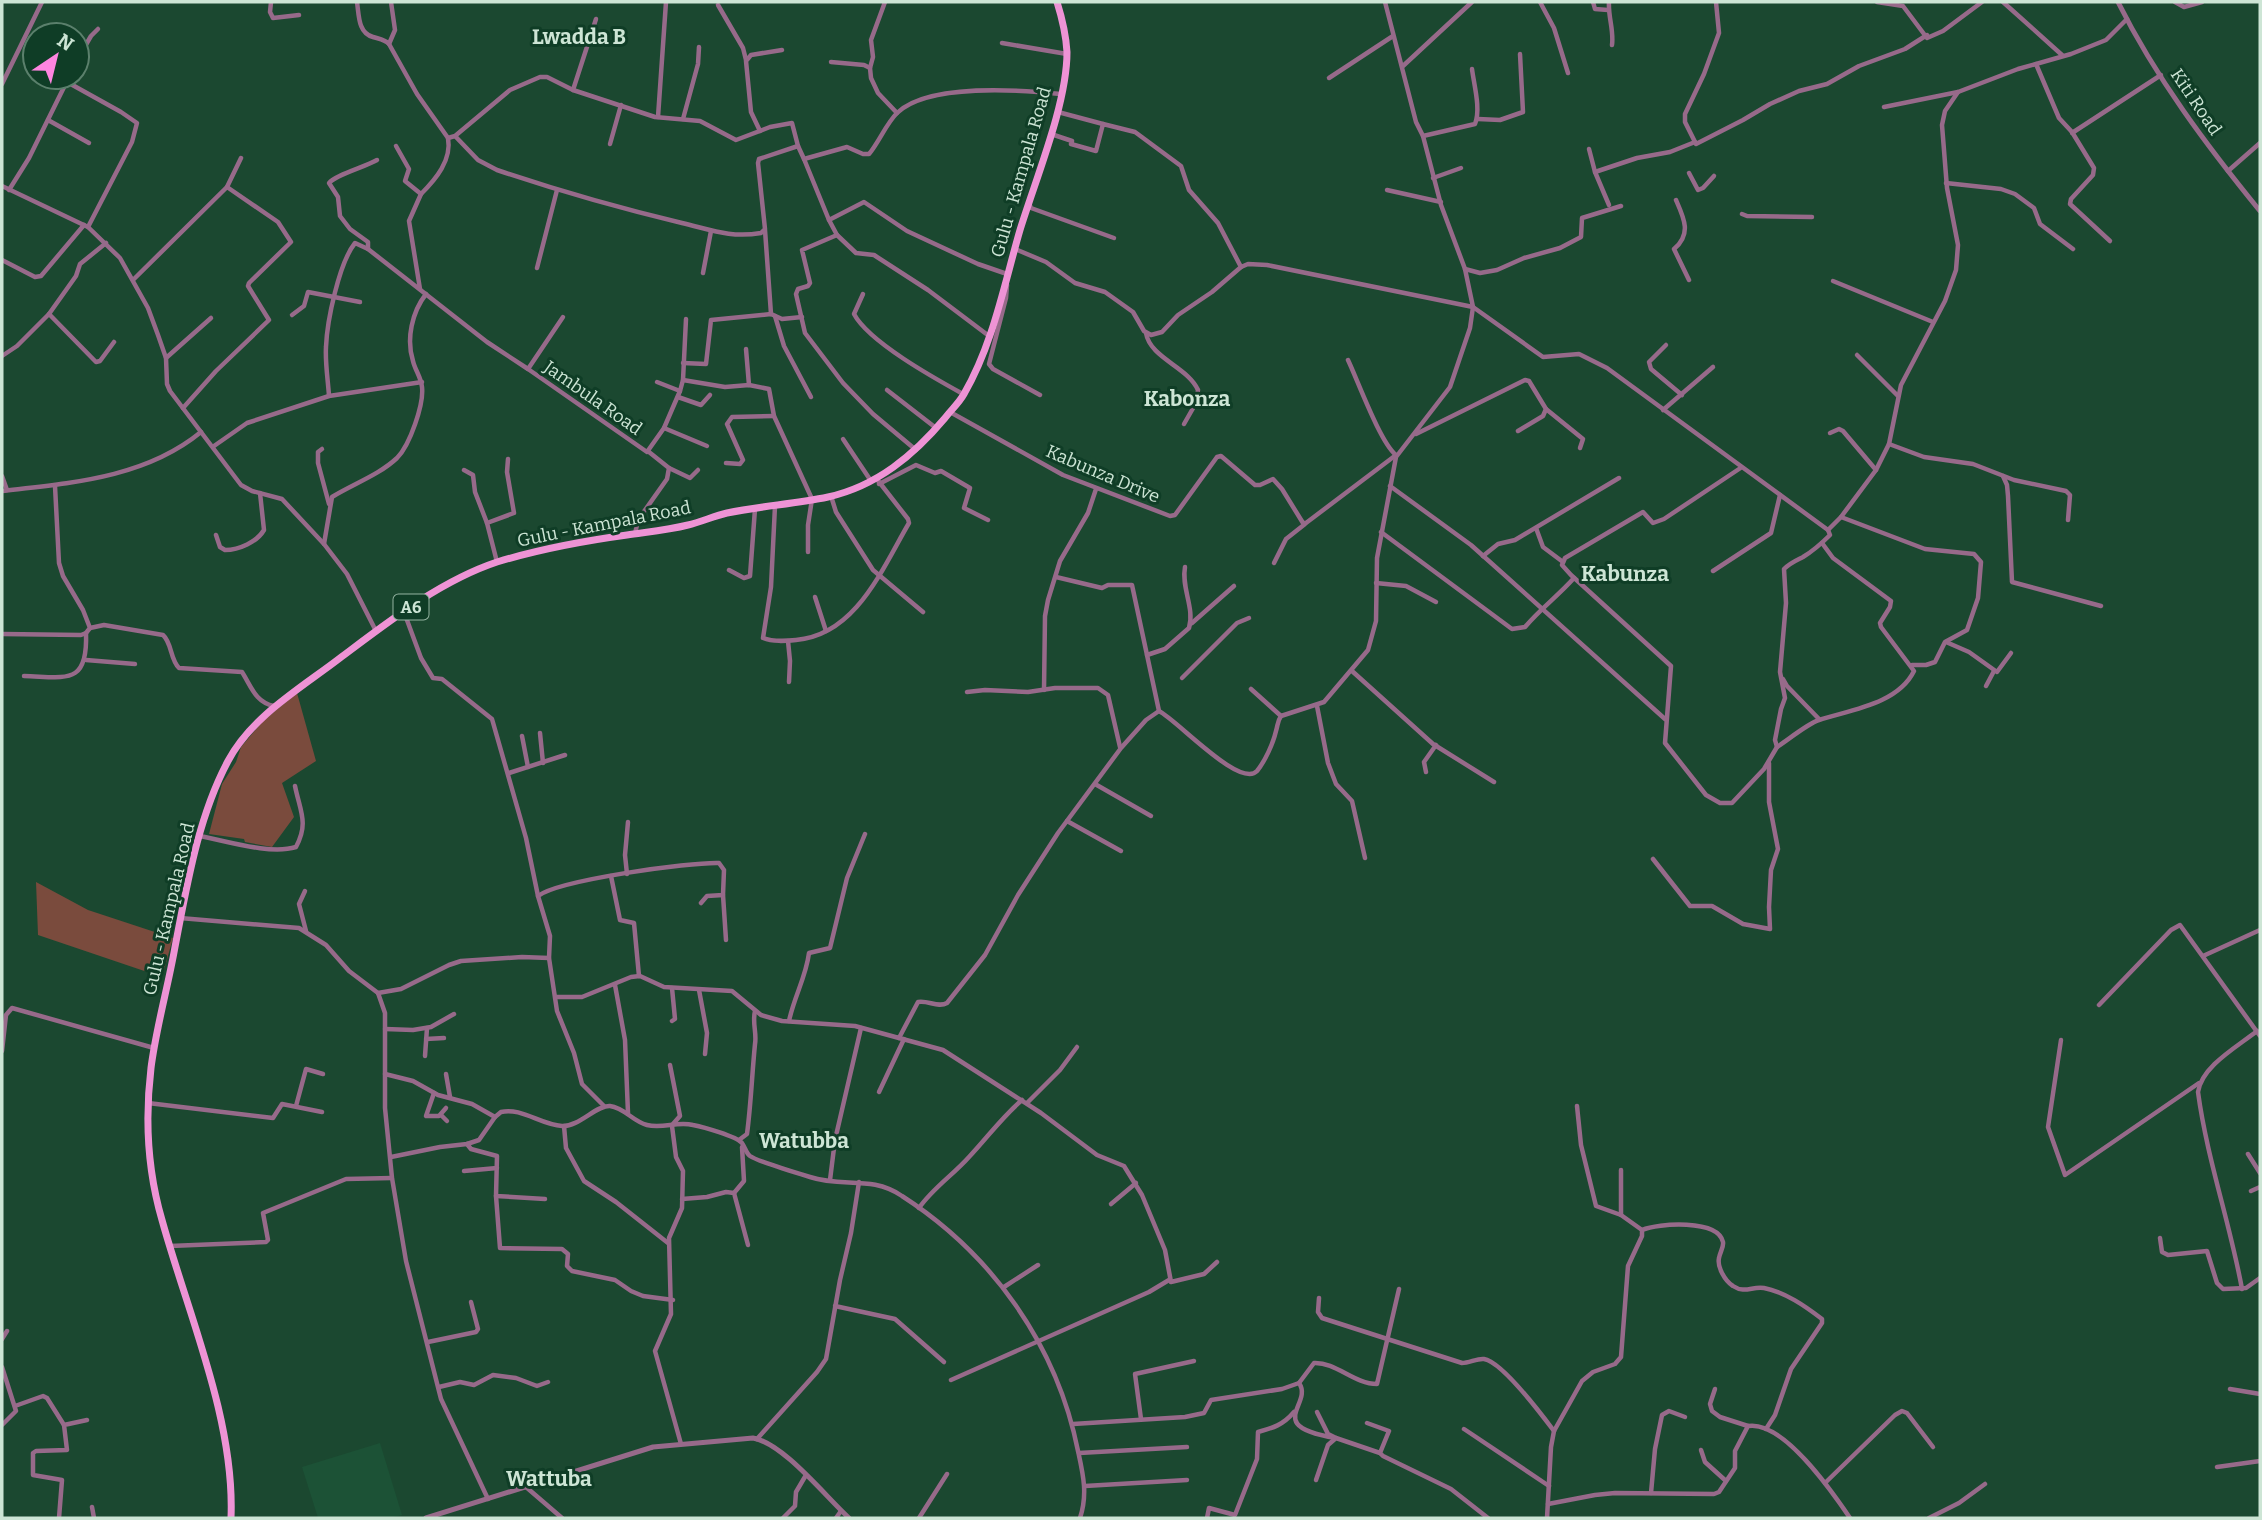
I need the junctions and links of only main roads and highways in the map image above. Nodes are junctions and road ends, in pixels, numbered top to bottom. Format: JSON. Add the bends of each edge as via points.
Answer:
{"nodes":[{"id":1,"x":1058,"y":2,"type":"edge"},
{"id":2,"x":231,"y":1518,"type":"edge"}],
"edges":[{"from":1,"to":2,"type":"main road","name":"Gulu - Kampala Road","number":"A6","via":[[1067,54],[1061,94],[989,336],[964,394],[917,450],[875,481],[831,496],[497,562],[460,579],[376,631],[255,724],[230,756],[200,835],[180,918],[148,1102],[156,1199],[221,1421]]}]}
